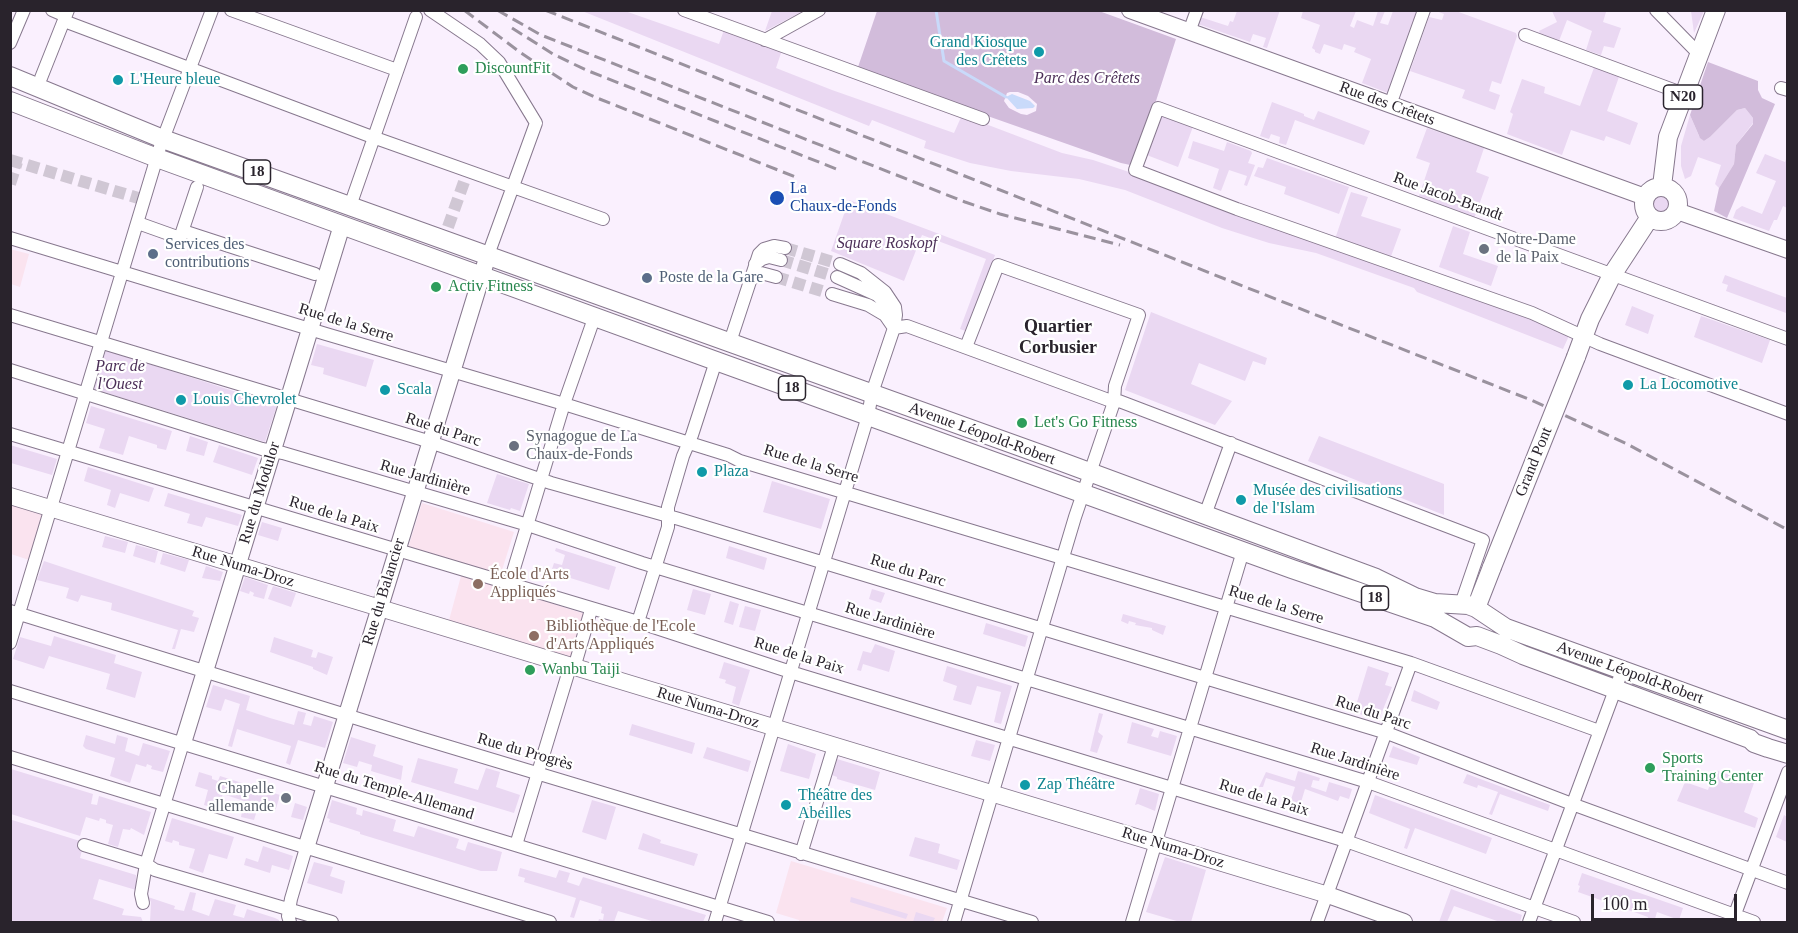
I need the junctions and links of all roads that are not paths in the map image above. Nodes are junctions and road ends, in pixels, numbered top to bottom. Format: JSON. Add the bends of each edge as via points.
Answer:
{"nodes":[{"id":1,"x":24,"y":10,"type":"edge"},
{"id":2,"x":52,"y":10,"type":"edge"},
{"id":3,"x":212,"y":10,"type":"edge"},
{"id":4,"x":231,"y":10,"type":"edge"},
{"id":5,"x":430,"y":10,"type":"edge"},
{"id":6,"x":684,"y":10,"type":"edge"},
{"id":7,"x":819,"y":10,"type":"edge"},
{"id":8,"x":1130,"y":10,"type":"edge"},
{"id":9,"x":1197,"y":10,"type":"edge"},
{"id":10,"x":1424,"y":10,"type":"edge"},
{"id":11,"x":1656,"y":10,"type":"edge"},
{"id":12,"x":1716,"y":10,"type":"edge"},
{"id":13,"x":412,"y":14,"type":"edge"},
{"id":14,"x":66,"y":16,"type":"edge"},
{"id":15,"x":1189,"y":32,"type":"junction"},
{"id":16,"x":1525,"y":35,"type":"dead end"},
{"id":17,"x":765,"y":40,"type":"junction"},
{"id":18,"x":10,"y":43,"type":"edge"},
{"id":19,"x":1700,"y":55,"type":"junction"},
{"id":20,"x":190,"y":69,"type":"junction"},
{"id":21,"x":397,"y":70,"type":"junction"},
{"id":22,"x":10,"y":76,"type":"edge"},
{"id":23,"x":41,"y":78,"type":"dead end"},
{"id":24,"x":1684,"y":94,"type":"junction"},
{"id":25,"x":10,"y":101,"type":"edge"},
{"id":26,"x":1390,"y":105,"type":"junction"},
{"id":27,"x":983,"y":119,"type":"dead end"},
{"id":28,"x":374,"y":137,"type":"junction"},
{"id":29,"x":163,"y":139,"type":"junction"},
{"id":30,"x":157,"y":158,"type":"junction"},
{"id":31,"x":1662,"y":186,"type":"junction"},
{"id":32,"x":197,"y":187,"type":"dead end"},
{"id":33,"x":512,"y":187,"type":"junction"},
{"id":34,"x":1645,"y":197,"type":"junction"},
{"id":35,"x":350,"y":206,"type":"junction"},
{"id":36,"x":1677,"y":211,"type":"junction"},
{"id":37,"x":1650,"y":217,"type":"junction"},
{"id":38,"x":603,"y":219,"type":"dead end"},
{"id":39,"x":138,"y":224,"type":"junction"},
{"id":40,"x":342,"y":225,"type":"junction"},
{"id":41,"x":183,"y":231,"type":"junction"},
{"id":42,"x":10,"y":238,"type":"edge"},
{"id":43,"x":1788,"y":250,"type":"edge"},
{"id":44,"x":783,"y":254,"type":"tunnel mouth"},
{"id":45,"x":488,"y":255,"type":"junction"},
{"id":46,"x":840,"y":264,"type":"tunnel mouth"},
{"id":47,"x":123,"y":272,"type":"junction"},
{"id":48,"x":315,"y":274,"type":"dead end"},
{"id":49,"x":482,"y":275,"type":"junction"},
{"id":50,"x":1612,"y":275,"type":"junction"},
{"id":51,"x":776,"y":277,"type":"tunnel mouth"},
{"id":52,"x":837,"y":277,"type":"tunnel mouth"},
{"id":53,"x":751,"y":279,"type":"junction"},
{"id":54,"x":588,"y":291,"type":"junction"},
{"id":55,"x":832,"y":294,"type":"tunnel mouth"},
{"id":56,"x":562,"y":304,"type":"junction"},
{"id":57,"x":10,"y":315,"type":"edge"},
{"id":58,"x":592,"y":324,"type":"dead end"},
{"id":59,"x":894,"y":328,"type":"junction"},
{"id":60,"x":310,"y":330,"type":"junction"},
{"id":61,"x":1584,"y":336,"type":"junction"},
{"id":62,"x":1788,"y":339,"type":"edge"},
{"id":63,"x":102,"y":342,"type":"junction"},
{"id":64,"x":730,"y":342,"type":"junction"},
{"id":65,"x":966,"y":347,"type":"junction"},
{"id":66,"x":716,"y":361,"type":"junction"},
{"id":67,"x":10,"y":370,"type":"edge"},
{"id":68,"x":453,"y":371,"type":"junction"},
{"id":69,"x":872,"y":393,"type":"junction"},
{"id":70,"x":86,"y":394,"type":"junction"},
{"id":71,"x":288,"y":399,"type":"junction"},
{"id":72,"x":1114,"y":402,"type":"junction"},
{"id":73,"x":1788,"y":414,"type":"edge"},
{"id":74,"x":868,"y":416,"type":"junction"},
{"id":75,"x":10,"y":434,"type":"edge"},
{"id":76,"x":430,"y":443,"type":"junction"},
{"id":77,"x":1231,"y":443,"type":"junction"},
{"id":78,"x":688,"y":444,"type":"junction"},
{"id":79,"x":272,"y":450,"type":"junction"},
{"id":80,"x":68,"y":453,"type":"junction"},
{"id":81,"x":1089,"y":472,"type":"junction"},
{"id":82,"x":844,"y":492,"type":"junction"},
{"id":83,"x":415,"y":493,"type":"junction"},
{"id":84,"x":1083,"y":494,"type":"junction"},
{"id":85,"x":10,"y":496,"type":"edge"},
{"id":86,"x":51,"y":508,"type":"junction"},
{"id":87,"x":255,"y":509,"type":"junction"},
{"id":88,"x":1205,"y":515,"type":"junction"},
{"id":89,"x":668,"y":516,"type":"junction"},
{"id":90,"x":528,"y":525,"type":"junction"},
{"id":91,"x":397,"y":551,"type":"junction"},
{"id":92,"x":1243,"y":551,"type":"junction"},
{"id":93,"x":1064,"y":558,"type":"junction"},
{"id":94,"x":823,"y":562,"type":"junction"},
{"id":95,"x":237,"y":565,"type":"junction"},
{"id":96,"x":655,"y":567,"type":"junction"},
{"id":97,"x":509,"y":585,"type":"junction"},
{"id":98,"x":1469,"y":606,"type":"junction"},
{"id":99,"x":380,"y":608,"type":"junction"},
{"id":100,"x":1226,"y":608,"type":"junction"},
{"id":101,"x":591,"y":610,"type":"junction"},
{"id":102,"x":15,"y":612,"type":"edge"},
{"id":103,"x":807,"y":613,"type":"junction"},
{"id":104,"x":638,"y":622,"type":"junction"},
{"id":105,"x":1042,"y":629,"type":"junction"},
{"id":106,"x":1457,"y":629,"type":"junction"},
{"id":107,"x":1477,"y":636,"type":"junction"},
{"id":108,"x":10,"y":643,"type":"edge"},
{"id":109,"x":1411,"y":663,"type":"junction"},
{"id":110,"x":572,"y":667,"type":"junction"},
{"id":111,"x":206,"y":671,"type":"junction"},
{"id":112,"x":789,"y":671,"type":"junction"},
{"id":113,"x":1622,"y":671,"type":"junction"},
{"id":114,"x":1027,"y":679,"type":"junction"},
{"id":115,"x":1205,"y":679,"type":"junction"},
{"id":116,"x":1615,"y":690,"type":"junction"},
{"id":117,"x":10,"y":691,"type":"edge"},
{"id":118,"x":347,"y":715,"type":"junction"},
{"id":119,"x":774,"y":728,"type":"junction"},
{"id":120,"x":1190,"y":729,"type":"junction"},
{"id":121,"x":1788,"y":730,"type":"edge"},
{"id":122,"x":1599,"y":731,"type":"junction"},
{"id":123,"x":1387,"y":733,"type":"junction"},
{"id":124,"x":1010,"y":737,"type":"junction"},
{"id":125,"x":183,"y":743,"type":"junction"},
{"id":126,"x":834,"y":746,"type":"junction"},
{"id":127,"x":1788,"y":754,"type":"edge"},
{"id":128,"x":10,"y":757,"type":"edge"},
{"id":129,"x":538,"y":772,"type":"junction"},
{"id":130,"x":1788,"y":772,"type":"edge"},
{"id":131,"x":1368,"y":782,"type":"junction"},
{"id":132,"x":325,"y":787,"type":"junction"},
{"id":133,"x":1173,"y":787,"type":"junction"},
{"id":134,"x":993,"y":794,"type":"junction"},
{"id":135,"x":1572,"y":804,"type":"junction"},
{"id":136,"x":165,"y":805,"type":"junction"},
{"id":137,"x":741,"y":835,"type":"junction"},
{"id":138,"x":1346,"y":841,"type":"junction"},
{"id":139,"x":1156,"y":843,"type":"junction"},
{"id":140,"x":84,"y":845,"type":"dead end"},
{"id":141,"x":516,"y":845,"type":"junction"},
{"id":142,"x":306,"y":848,"type":"junction"},
{"id":143,"x":1555,"y":850,"type":"junction"},
{"id":144,"x":801,"y":854,"type":"junction"},
{"id":145,"x":146,"y":864,"type":"junction"},
{"id":146,"x":1751,"y":870,"type":"junction"},
{"id":147,"x":1788,"y":883,"type":"edge"},
{"id":148,"x":1328,"y":895,"type":"junction"},
{"id":149,"x":960,"y":902,"type":"junction"},
{"id":150,"x":143,"y":903,"type":"dead end"},
{"id":151,"x":719,"y":908,"type":"junction"},
{"id":152,"x":1534,"y":908,"type":"junction"},
{"id":153,"x":289,"y":909,"type":"junction"},
{"id":154,"x":1733,"y":919,"type":"edge"},
{"id":155,"x":290,"y":922,"type":"edge"},
{"id":156,"x":332,"y":922,"type":"edge"},
{"id":157,"x":550,"y":922,"type":"edge"},
{"id":158,"x":715,"y":922,"type":"edge"},
{"id":159,"x":768,"y":922,"type":"edge"},
{"id":160,"x":954,"y":922,"type":"edge"},
{"id":161,"x":1032,"y":922,"type":"edge"},
{"id":162,"x":1132,"y":922,"type":"edge"},
{"id":163,"x":1317,"y":922,"type":"edge"},
{"id":164,"x":1404,"y":922,"type":"edge"},
{"id":165,"x":1529,"y":922,"type":"edge"},
{"id":166,"x":1574,"y":922,"type":"edge"},
{"id":167,"x":1754,"y":922,"type":"edge"}],
"edges":[{"from":1,"to":18,"type":"street"},
{"from":2,"to":14,"type":"street"},
{"from":3,"to":20,"type":"street"},
{"from":4,"to":21,"type":"street"},
{"from":5,"to":13,"type":"street","via":[[426,16]]},
{"from":5,"to":33,"type":"street","via":[[499,62],[536,123]]},
{"from":6,"to":17,"type":"street"},
{"from":7,"to":17,"type":"street"},
{"from":8,"to":15,"type":"street","name":"Rue des Crêtets"},
{"from":9,"to":15,"type":"street"},
{"from":10,"to":26,"type":"street"},
{"from":11,"to":19,"type":"street"},
{"from":12,"to":19,"type":"main road","number":"N20"},
{"from":13,"to":21,"type":"street"},
{"from":14,"to":20,"type":"street"},
{"from":14,"to":23,"type":"street"},
{"from":15,"to":26,"type":"street","name":"Rue des Crêtets"},
{"from":16,"to":24,"type":"street"},
{"from":17,"to":27,"type":"street"},
{"from":19,"to":24,"type":"main road","number":"N20"},
{"from":20,"to":28,"type":"street"},
{"from":20,"to":29,"type":"street"},
{"from":21,"to":28,"type":"street"},
{"from":22,"to":29,"type":"main road","name":"Avenue Léopold-Robert","number":"18"},
{"from":24,"to":31,"type":"main road","number":"N20","via":[[1668,137]]},
{"from":25,"to":30,"type":"main road","name":"Avenue Léopold-Robert","number":"18"},
{"from":26,"to":34,"type":"street","name":"Rue des Crêtets"},
{"from":28,"to":33,"type":"street","via":[[466,176]]},
{"from":28,"to":35,"type":"street"},
{"from":29,"to":30,"type":"street"},
{"from":29,"to":35,"type":"main road","name":"Avenue Léopold-Robert","number":"18"},
{"from":30,"to":39,"type":"street"},
{"from":30,"to":40,"type":"main road","name":"Avenue Léopold-Robert","number":"18"},
{"from":31,"to":34,"type":"main road"},
{"from":31,"to":36,"type":"main road","via":[[1676,195]]},
{"from":32,"to":41,"type":"street"},
{"from":33,"to":38,"type":"street"},
{"from":33,"to":45,"type":"street"},
{"from":34,"to":37,"type":"main road","via":[[1644,208]]},
{"from":35,"to":40,"type":"main road"},
{"from":35,"to":45,"type":"main road","name":"Avenue Léopold-Robert","number":"18"},
{"from":36,"to":37,"type":"main road","via":[[1665,221]]},
{"from":36,"to":43,"type":"street"},
{"from":37,"to":50,"type":"main road","name":"Grand Pont"},
{"from":39,"to":41,"type":"street","via":[[180,238]]},
{"from":39,"to":47,"type":"street"},
{"from":40,"to":49,"type":"main road","name":"Avenue Léopold-Robert","number":"18"},
{"from":40,"to":60,"type":"street","name":"Rue du Modulor"},
{"from":41,"to":48,"type":"street"},
{"from":42,"to":47,"type":"street","name":"Rue de la Serre"},
{"from":44,"to":53,"type":"street","via":[[755,264]]},
{"from":45,"to":49,"type":"street"},
{"from":45,"to":54,"type":"main road","name":"Avenue Léopold-Robert","number":"18"},
{"from":46,"to":59,"type":"street","via":[[885,292],[895,307]]},
{"from":47,"to":60,"type":"street","name":"Rue de la Serre"},
{"from":47,"to":63,"type":"street"},
{"from":49,"to":56,"type":"main road","name":"Avenue Léopold-Robert","number":"18"},
{"from":49,"to":68,"type":"street","name":"Rue du Balancier"},
{"from":50,"to":61,"type":"main road","name":"Grand Pont"},
{"from":50,"to":61,"type":"street","name":"Rue Jacob-Brandt","via":[[1158,108],[1135,170],[1532,313]]},
{"from":50,"to":62,"type":"street","name":"Rue Jacob-Brandt"},
{"from":51,"to":53,"type":"street","via":[[761,273]]},
{"from":52,"to":59,"type":"street","via":[[883,300],[893,311]]},
{"from":53,"to":64,"type":"street"},
{"from":54,"to":56,"type":"street","via":[[579,301]]},
{"from":54,"to":64,"type":"main road","name":"Avenue Léopold-Robert","number":"18"},
{"from":55,"to":59,"type":"street","via":[[868,305],[885,315]]},
{"from":56,"to":66,"type":"main road","name":"Avenue Léopold-Robert","number":"18"},
{"from":57,"to":63,"type":"street","name":"Rue du Parc"},
{"from":58,"to":90,"type":"street"},
{"from":59,"to":65,"type":"street","via":[[907,326]]},
{"from":59,"to":69,"type":"street"},
{"from":60,"to":68,"type":"street","name":"Rue de la Serre"},
{"from":60,"to":71,"type":"street","name":"Rue du Modulor"},
{"from":61,"to":73,"type":"street"},
{"from":61,"to":98,"type":"main road","name":"Grand Pont","bridge":true,"via":[[1492,567]]},
{"from":63,"to":70,"type":"street"},
{"from":63,"to":71,"type":"street","name":"Rue du Parc"},
{"from":64,"to":69,"type":"main road","name":"Avenue Léopold-Robert","number":"18"},
{"from":65,"to":72,"type":"street"},
{"from":65,"to":72,"type":"street","via":[[998,265],[1139,315],[1115,386]]},
{"from":66,"to":74,"type":"main road","name":"Avenue Léopold-Robert","number":"18"},
{"from":66,"to":78,"type":"street"},
{"from":67,"to":70,"type":"street","name":"Rue Jardinière"},
{"from":68,"to":76,"type":"street","name":"Rue du Balancier"},
{"from":68,"to":78,"type":"street","name":"Rue de la Serre"},
{"from":69,"to":74,"type":"street"},
{"from":69,"to":81,"type":"main road","name":"Avenue Léopold-Robert","number":"18"},
{"from":70,"to":79,"type":"street","name":"Rue Jardinière"},
{"from":70,"to":80,"type":"street"},
{"from":71,"to":76,"type":"street","name":"Rue du Parc"},
{"from":71,"to":79,"type":"street","name":"Rue du Modulor"},
{"from":72,"to":77,"type":"street"},
{"from":72,"to":81,"type":"street"},
{"from":74,"to":82,"type":"street"},
{"from":74,"to":84,"type":"main road","name":"Avenue Léopold-Robert","number":"18"},
{"from":75,"to":80,"type":"street","name":"Rue de la Paix"},
{"from":76,"to":83,"type":"street","name":"Rue du Balancier"},
{"from":76,"to":89,"type":"street","name":"Rue du Parc"},
{"from":77,"to":88,"type":"street"},
{"from":77,"to":98,"type":"street","via":[[1483,540]]},
{"from":78,"to":82,"type":"street","name":"Rue de la Serre"},
{"from":78,"to":89,"type":"street"},
{"from":79,"to":83,"type":"street","name":"Rue Jardinière"},
{"from":79,"to":87,"type":"street","name":"Rue du Modulor"},
{"from":80,"to":86,"type":"street"},
{"from":80,"to":87,"type":"street","name":"Rue de la Paix"},
{"from":81,"to":84,"type":"street"},
{"from":81,"to":88,"type":"main road","name":"Avenue Léopold-Robert","number":"18"},
{"from":82,"to":93,"type":"street","name":"Rue de la Serre"},
{"from":82,"to":94,"type":"street"},
{"from":83,"to":90,"type":"street","name":"Rue Jardinière"},
{"from":83,"to":91,"type":"street","name":"Rue du Balancier"},
{"from":84,"to":92,"type":"main road","name":"Avenue Léopold-Robert","number":"18"},
{"from":84,"to":93,"type":"street"},
{"from":85,"to":86,"type":"street","name":"Rue Numa-Droz"},
{"from":86,"to":95,"type":"street","name":"Rue Numa-Droz"},
{"from":86,"to":102,"type":"street"},
{"from":87,"to":91,"type":"street","name":"Rue de la Paix"},
{"from":87,"to":95,"type":"street","name":"Rue du Modulor"},
{"from":88,"to":98,"type":"main road","name":"Avenue Léopold-Robert","number":"18","via":[[1376,578],[1415,597]]},
{"from":89,"to":94,"type":"street","name":"Rue du Parc"},
{"from":89,"to":96,"type":"street"},
{"from":90,"to":96,"type":"street","name":"Rue Jardinière"},
{"from":90,"to":97,"type":"street"},
{"from":91,"to":97,"type":"street","name":"Rue de la Paix"},
{"from":91,"to":99,"type":"street","name":"Rue du Balancier"},
{"from":92,"to":100,"type":"street"},
{"from":92,"to":106,"type":"main road","name":"Avenue Léopold-Robert","number":"18","via":[[1436,618]]},
{"from":93,"to":100,"type":"street","name":"Rue de la Serre"},
{"from":93,"to":105,"type":"street"},
{"from":94,"to":103,"type":"street"},
{"from":94,"to":105,"type":"street","name":"Rue du Parc"},
{"from":95,"to":99,"type":"street","name":"Rue Numa-Droz"},
{"from":95,"to":111,"type":"street","name":"Rue du Modulor"},
{"from":96,"to":103,"type":"street","name":"Rue Jardinière"},
{"from":96,"to":104,"type":"street"},
{"from":97,"to":101,"type":"street","name":"Rue de la Paix"},
{"from":98,"to":106,"type":"main road","via":[[1456,618]]},
{"from":98,"to":107,"type":"main road","via":[[1482,616],[1485,626]]},
{"from":98,"to":113,"type":"main road","name":"Avenue Léopold-Robert","via":[[1506,628]]},
{"from":99,"to":110,"type":"street","name":"Rue Numa-Droz"},
{"from":99,"to":118,"type":"street","name":"Rue du Balancier"},
{"from":100,"to":109,"type":"street","name":"Rue de la Serre"},
{"from":100,"to":115,"type":"street"},
{"from":101,"to":104,"type":"street","name":"Rue de la Paix"},
{"from":101,"to":110,"type":"street"},
{"from":102,"to":108,"type":"street"},
{"from":102,"to":111,"type":"street","name":"Rue du Progrès"},
{"from":103,"to":112,"type":"street"},
{"from":103,"to":114,"type":"street","name":"Rue Jardinière"},
{"from":104,"to":112,"type":"street","name":"Rue de la Paix"},
{"from":105,"to":114,"type":"street"},
{"from":105,"to":115,"type":"street","name":"Rue du Parc"},
{"from":106,"to":107,"type":"main road","name":"Avenue Léopold-Robert","number":"18","via":[[1468,637]]},
{"from":107,"to":116,"type":"main road","name":"Avenue Léopold-Robert"},
{"from":109,"to":122,"type":"street","name":"Rue de la Serre"},
{"from":109,"to":123,"type":"street"},
{"from":110,"to":119,"type":"street","name":"Rue Numa-Droz"},
{"from":110,"to":129,"type":"street"},
{"from":111,"to":118,"type":"street","name":"Rue du Progrès"},
{"from":111,"to":125,"type":"street","name":"Rue du Modulor"},
{"from":112,"to":119,"type":"street"},
{"from":112,"to":124,"type":"street","name":"Rue de la Paix"},
{"from":113,"to":116,"type":"street"},
{"from":113,"to":121,"type":"main road","name":"Avenue Léopold-Robert"},
{"from":114,"to":120,"type":"street","name":"Rue Jardinière"},
{"from":114,"to":124,"type":"street"},
{"from":115,"to":120,"type":"street"},
{"from":115,"to":123,"type":"street","name":"Rue du Parc"},
{"from":116,"to":122,"type":"street"},
{"from":116,"to":127,"type":"main road","name":"Avenue Léopold-Robert"},
{"from":117,"to":125,"type":"street","name":"Rue du Temple-Allemand"},
{"from":118,"to":129,"type":"street","name":"Rue du Progrès"},
{"from":118,"to":132,"type":"street","name":"Rue du Balancier"},
{"from":119,"to":126,"type":"street","name":"Rue Numa-Droz"},
{"from":119,"to":137,"type":"street"},
{"from":120,"to":131,"type":"street","name":"Rue Jardinière"},
{"from":120,"to":133,"type":"street"},
{"from":122,"to":135,"type":"street"},
{"from":123,"to":131,"type":"street"},
{"from":123,"to":135,"type":"street","name":"Rue du Parc"},
{"from":124,"to":133,"type":"street","name":"Rue de la Paix"},
{"from":124,"to":134,"type":"street"},
{"from":125,"to":132,"type":"street","name":"Rue du Temple-Allemand"},
{"from":125,"to":136,"type":"street","name":"Rue du Modulor"},
{"from":126,"to":134,"type":"street","name":"Rue Numa-Droz"},
{"from":126,"to":144,"type":"street"},
{"from":128,"to":136,"type":"street"},
{"from":129,"to":137,"type":"street","name":"Rue du Progrès"},
{"from":129,"to":141,"type":"street"},
{"from":130,"to":146,"type":"street"},
{"from":131,"to":138,"type":"street"},
{"from":131,"to":143,"type":"street","name":"Rue Jardinière"},
{"from":132,"to":141,"type":"street","name":"Rue du Temple-Allemand"},
{"from":132,"to":142,"type":"street","name":"Rue du Balancier"},
{"from":133,"to":138,"type":"street","name":"Rue de la Paix"},
{"from":133,"to":139,"type":"street"},
{"from":134,"to":139,"type":"street","name":"Rue Numa-Droz"},
{"from":134,"to":149,"type":"street"},
{"from":135,"to":143,"type":"street"},
{"from":135,"to":146,"type":"street","name":"Rue du Parc"},
{"from":136,"to":142,"type":"street"},
{"from":136,"to":145,"type":"street","name":"Rue du Modulor"},
{"from":137,"to":144,"type":"street","name":"Rue du Progrès"},
{"from":137,"to":151,"type":"street"},
{"from":138,"to":148,"type":"street"},
{"from":138,"to":152,"type":"street","name":"Rue de la Paix"},
{"from":139,"to":148,"type":"street","name":"Rue Numa-Droz"},
{"from":139,"to":162,"type":"street"},
{"from":140,"to":145,"type":"street"},
{"from":141,"to":151,"type":"street","name":"Rue du Temple-Allemand"},
{"from":142,"to":153,"type":"street","name":"Rue du Balancier"},
{"from":142,"to":157,"type":"street"},
{"from":143,"to":152,"type":"street"},
{"from":143,"to":154,"type":"street","name":"Rue Jardinière"},
{"from":144,"to":149,"type":"street","name":"Rue du Progrès"},
{"from":145,"to":150,"type":"street","name":"Rue du Modulor"},
{"from":145,"to":153,"type":"street","via":[[155,870]]},
{"from":146,"to":147,"type":"street","name":"Rue du Parc"},
{"from":146,"to":154,"type":"street"},
{"from":148,"to":163,"type":"street"},
{"from":148,"to":164,"type":"street","name":"Rue Numa-Droz"},
{"from":149,"to":160,"type":"street"},
{"from":149,"to":161,"type":"street","name":"Rue du Progrès"},
{"from":151,"to":158,"type":"street"},
{"from":151,"to":159,"type":"street","name":"Rue du Temple-Allemand"},
{"from":152,"to":165,"type":"street"},
{"from":152,"to":166,"type":"street","name":"Rue de la Paix"},
{"from":153,"to":155,"type":"street","name":"Rue du Balancier"},
{"from":153,"to":156,"type":"street"},
{"from":154,"to":167,"type":"street","name":"Rue Jardinière"}]}
